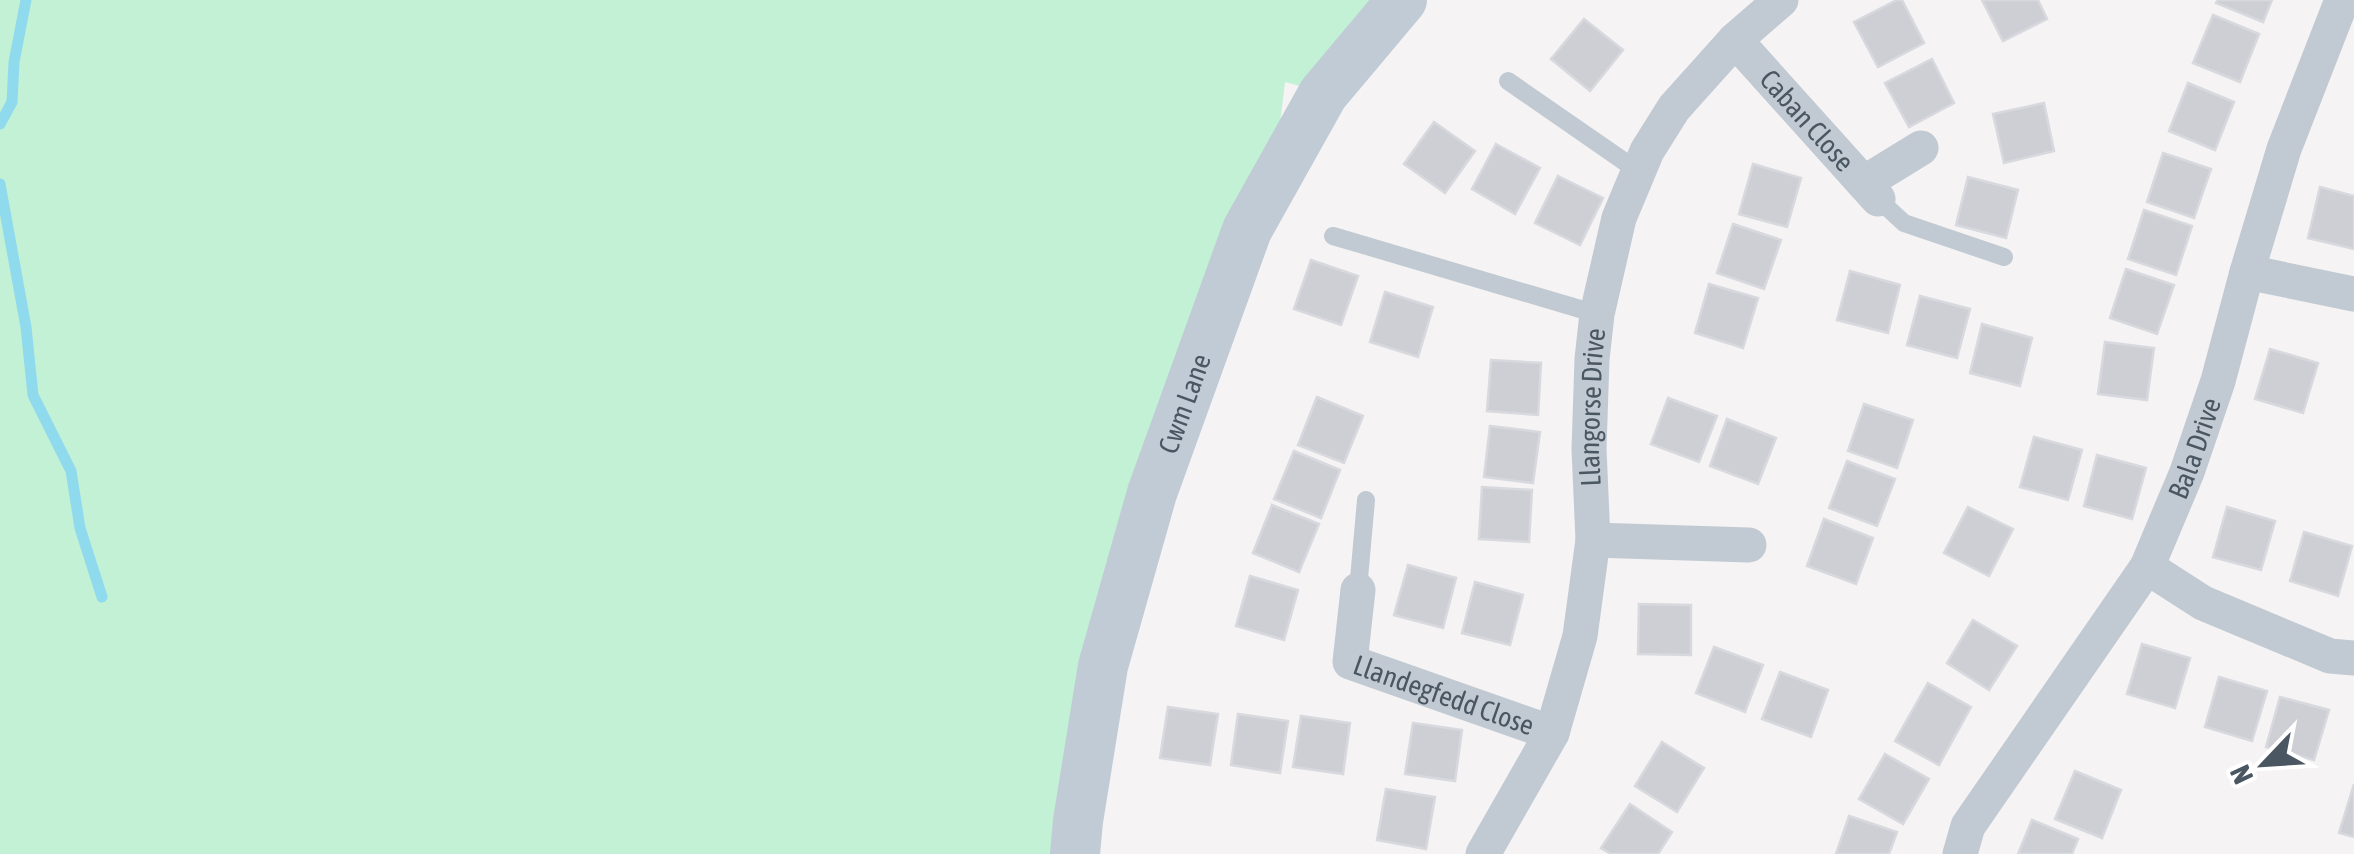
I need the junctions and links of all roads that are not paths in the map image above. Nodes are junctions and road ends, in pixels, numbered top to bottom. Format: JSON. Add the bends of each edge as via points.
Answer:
{"nodes":[{"id":1,"x":1402,"y":0,"type":"edge"},
{"id":2,"x":1782,"y":0,"type":"edge"},
{"id":3,"x":2342,"y":0,"type":"edge"},
{"id":4,"x":1735,"y":40,"type":"junction"},
{"id":5,"x":1508,"y":80,"type":"dead end"},
{"id":6,"x":1920,"y":148,"type":"dead end"},
{"id":7,"x":1638,"y":171,"type":"junction"},
{"id":8,"x":1871,"y":191,"type":"junction"},
{"id":9,"x":1333,"y":236,"type":"dead end"},
{"id":10,"x":2004,"y":257,"type":"dead end"},
{"id":11,"x":2247,"y":272,"type":"junction"},
{"id":12,"x":2354,"y":294,"type":"edge"},
{"id":13,"x":1597,"y":314,"type":"junction"},
{"id":14,"x":1366,"y":500,"type":"dead end"},
{"id":15,"x":1593,"y":540,"type":"junction"},
{"id":16,"x":1749,"y":545,"type":"dead end"},
{"id":17,"x":2146,"y":567,"type":"junction"},
{"id":18,"x":1358,"y":590,"type":"joint"},
{"id":19,"x":2354,"y":658,"type":"edge"},
{"id":20,"x":1552,"y":733,"type":"junction"},
{"id":21,"x":1075,"y":854,"type":"edge"},
{"id":22,"x":1483,"y":854,"type":"edge"},
{"id":23,"x":1960,"y":854,"type":"edge"}],
"edges":[{"from":1,"to":21,"type":"street","name":"Cwm Lane","via":[[1322,94],[1247,230],[1152,493],[1104,666]]},
{"from":2,"to":4,"type":"street","name":"Llangorse Drive"},
{"from":3,"to":11,"type":"street","name":"Bala Drive","via":[[2284,149]]},
{"from":4,"to":7,"type":"street","name":"Llangorse Drive","via":[[1674,108]]},
{"from":4,"to":8,"type":"street","name":"Caban Close"},
{"from":5,"to":7,"type":"lane"},
{"from":6,"to":8,"type":"street"},
{"from":7,"to":13,"type":"street","name":"Llangorse Drive","via":[[1619,218]]},
{"from":8,"to":10,"type":"lane","via":[[1904,223]]},
{"from":9,"to":13,"type":"lane"},
{"from":11,"to":12,"type":"street"},
{"from":11,"to":17,"type":"street","name":"Bala Drive","via":[[2187,472]]},
{"from":13,"to":15,"type":"street","name":"Llangorse Drive","via":[[1589,448]]},
{"from":14,"to":18,"type":"lane"},
{"from":15,"to":16,"type":"street"},
{"from":15,"to":20,"type":"street","name":"Llangorse Drive","via":[[1580,636]]},
{"from":17,"to":19,"type":"street","via":[[2203,602],[2330,656]]},
{"from":17,"to":23,"type":"street","name":"Bala Drive","via":[[1968,826]]},
{"from":18,"to":20,"type":"street","name":"Llandegfedd Close","via":[[1350,662]]},
{"from":20,"to":22,"type":"street","name":"Llangorse Drive"}]}
